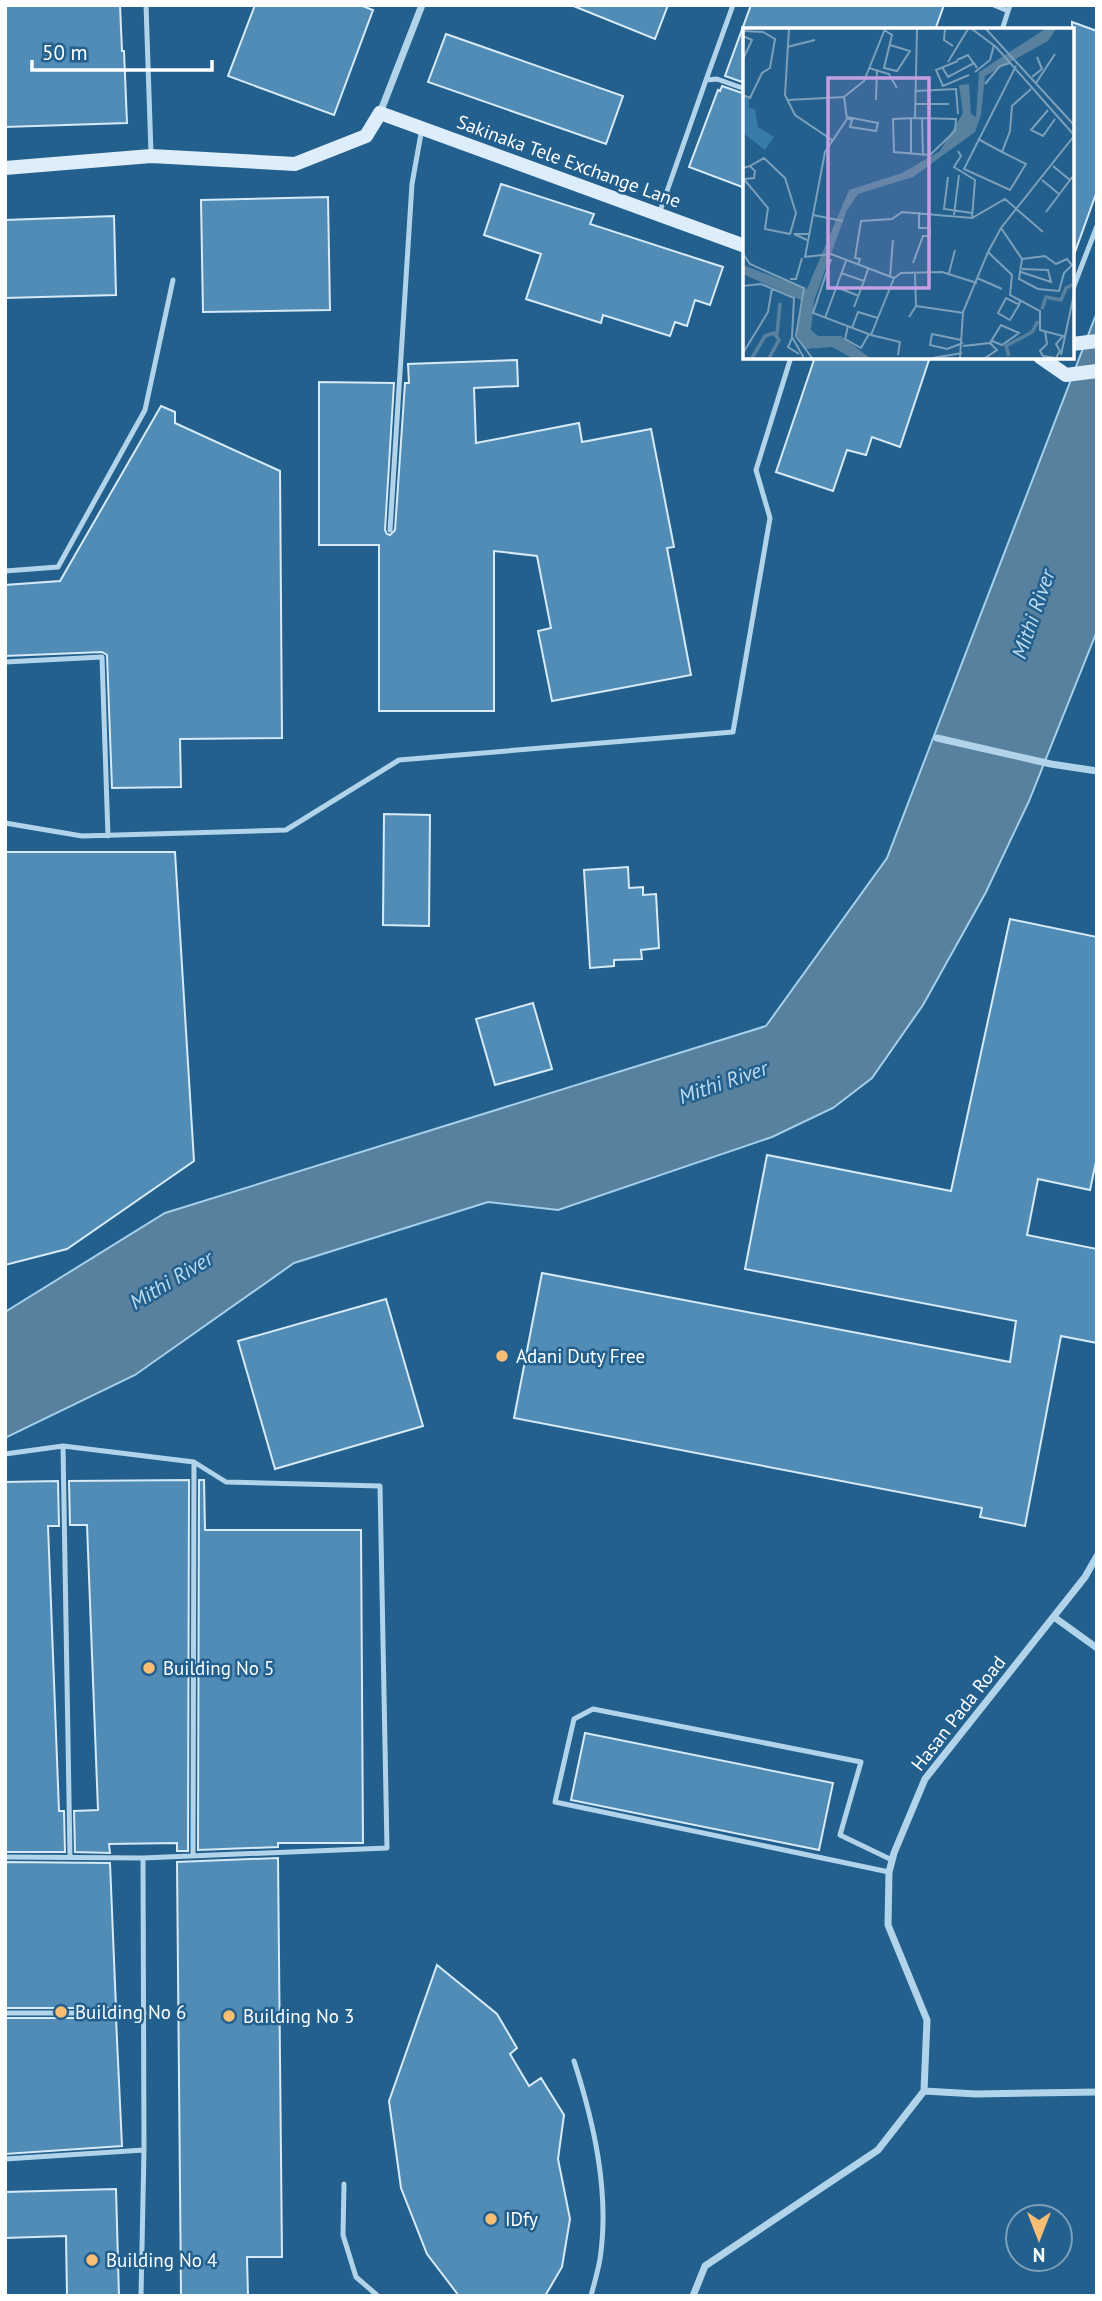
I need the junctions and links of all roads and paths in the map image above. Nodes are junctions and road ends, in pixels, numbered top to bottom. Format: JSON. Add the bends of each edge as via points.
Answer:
{"nodes":[{"id":1,"x":146,"y":5,"type":"edge"},
{"id":2,"x":422,"y":5,"type":"edge"},
{"id":3,"x":733,"y":5,"type":"edge"},
{"id":4,"x":994,"y":5,"type":"edge"},
{"id":5,"x":1009,"y":8,"type":"edge"},
{"id":6,"x":1003,"y":28,"type":"edge"},
{"id":7,"x":706,"y":80,"type":"junction"},
{"id":8,"x":743,"y":88,"type":"edge"},
{"id":9,"x":380,"y":113,"type":"junction"},
{"id":10,"x":422,"y":128,"type":"junction"},
{"id":11,"x":151,"y":156,"type":"junction"},
{"id":12,"x":5,"y":168,"type":"edge"},
{"id":13,"x":659,"y":214,"type":"junction"},
{"id":14,"x":1097,"y":226,"type":"edge"},
{"id":15,"x":743,"y":245,"type":"edge"},
{"id":16,"x":173,"y":280,"type":"dead end"},
{"id":17,"x":1074,"y":285,"type":"edge"},
{"id":18,"x":1097,"y":341,"type":"edge"},
{"id":19,"x":1074,"y":344,"type":"edge"},
{"id":20,"x":790,"y":359,"type":"edge"},
{"id":21,"x":1046,"y":359,"type":"edge"},
{"id":22,"x":1097,"y":371,"type":"edge"},
{"id":23,"x":390,"y":530,"type":"dead end"},
{"id":24,"x":5,"y":571,"type":"edge"},
{"id":25,"x":5,"y":663,"type":"edge"},
{"id":26,"x":937,"y":738,"type":"dead end"},
{"id":27,"x":1097,"y":771,"type":"edge"},
{"id":28,"x":5,"y":822,"type":"edge"},
{"id":29,"x":108,"y":836,"type":"junction"},
{"id":30,"x":63,"y":1446,"type":"junction"},
{"id":31,"x":5,"y":1454,"type":"edge"},
{"id":32,"x":194,"y":1462,"type":"junction"},
{"id":33,"x":1097,"y":1556,"type":"edge"},
{"id":34,"x":1054,"y":1617,"type":"junction"},
{"id":35,"x":1097,"y":1648,"type":"edge"},
{"id":36,"x":193,"y":1856,"type":"junction"},
{"id":37,"x":5,"y":1857,"type":"edge"},
{"id":38,"x":71,"y":1857,"type":"junction"},
{"id":39,"x":143,"y":1858,"type":"junction"},
{"id":40,"x":892,"y":1860,"type":"junction"},
{"id":41,"x":889,"y":1872,"type":"junction"},
{"id":42,"x":5,"y":2013,"type":"edge"},
{"id":43,"x":144,"y":2013,"type":"junction"},
{"id":44,"x":574,"y":2061,"type":"dead end"},
{"id":45,"x":924,"y":2091,"type":"junction"},
{"id":46,"x":1097,"y":2092,"type":"edge"},
{"id":47,"x":144,"y":2150,"type":"junction"},
{"id":48,"x":5,"y":2159,"type":"edge"},
{"id":49,"x":344,"y":2184,"type":"dead end"},
{"id":50,"x":141,"y":2296,"type":"edge"},
{"id":51,"x":378,"y":2296,"type":"edge"},
{"id":52,"x":591,"y":2296,"type":"edge"},
{"id":53,"x":694,"y":2296,"type":"edge"}],
"edges":[{"from":1,"to":11,"type":"lane"},
{"from":2,"to":9,"type":"street"},
{"from":3,"to":7,"type":"lane"},
{"from":4,"to":5,"type":"lane"},
{"from":5,"to":6,"type":"lane"},
{"from":7,"to":8,"type":"lane"},
{"from":7,"to":13,"type":"lane"},
{"from":9,"to":10,"type":"street","name":"Sakinaka Tele Exchange Lane"},
{"from":9,"to":11,"type":"street","via":[[366,136],[295,164]]},
{"from":10,"to":13,"type":"street","name":"Sakinaka Tele Exchange Lane"},
{"from":10,"to":23,"type":"lane","via":[[412,184]]},
{"from":11,"to":12,"type":"street"},
{"from":13,"to":15,"type":"street","name":"Sakinaka Tele Exchange Lane"},
{"from":14,"to":17,"type":"lane"},
{"from":16,"to":24,"type":"lane","via":[[145,410],[58,567]]},
{"from":18,"to":19,"type":"street"},
{"from":20,"to":29,"type":"lane","via":[[756,470],[770,518],[733,732],[399,760],[286,830]]},
{"from":21,"to":22,"type":"street","via":[[1066,375]]},
{"from":25,"to":29,"type":"lane","via":[[102,657]]},
{"from":26,"to":27,"type":"street"},
{"from":28,"to":29,"type":"lane","via":[[82,836]]},
{"from":30,"to":31,"type":"lane"},
{"from":30,"to":32,"type":"lane"},
{"from":30,"to":38,"type":"lane"},
{"from":32,"to":36,"type":"lane"},
{"from":32,"to":36,"type":"lane","via":[[226,1482],[380,1486],[387,1848]]},
{"from":33,"to":34,"type":"street","name":"Hasan Pada Road"},
{"from":34,"to":35,"type":"street"},
{"from":34,"to":40,"type":"street","name":"Hasan Pada Road","via":[[925,1779]]},
{"from":36,"to":39,"type":"lane"},
{"from":37,"to":38,"type":"lane"},
{"from":38,"to":39,"type":"lane"},
{"from":39,"to":43,"type":"lane"},
{"from":40,"to":41,"type":"street","name":"Hasan Pada Road"},
{"from":40,"to":41,"type":"lane","via":[[840,1835],[861,1762],[593,1709],[574,1719],[555,1802]]},
{"from":41,"to":45,"type":"street","name":"Hasan Pada Road","via":[[888,1924],[927,2020]]},
{"from":42,"to":43,"type":"lane"},
{"from":43,"to":47,"type":"lane"},
{"from":44,"to":52,"type":"lane","via":[[603,2192],[600,2259]]},
{"from":45,"to":46,"type":"street"},
{"from":45,"to":53,"type":"street","via":[[878,2150],[705,2266]]},
{"from":47,"to":48,"type":"lane"},
{"from":47,"to":50,"type":"lane"},
{"from":49,"to":51,"type":"lane","via":[[343,2235],[356,2277]]}]}
